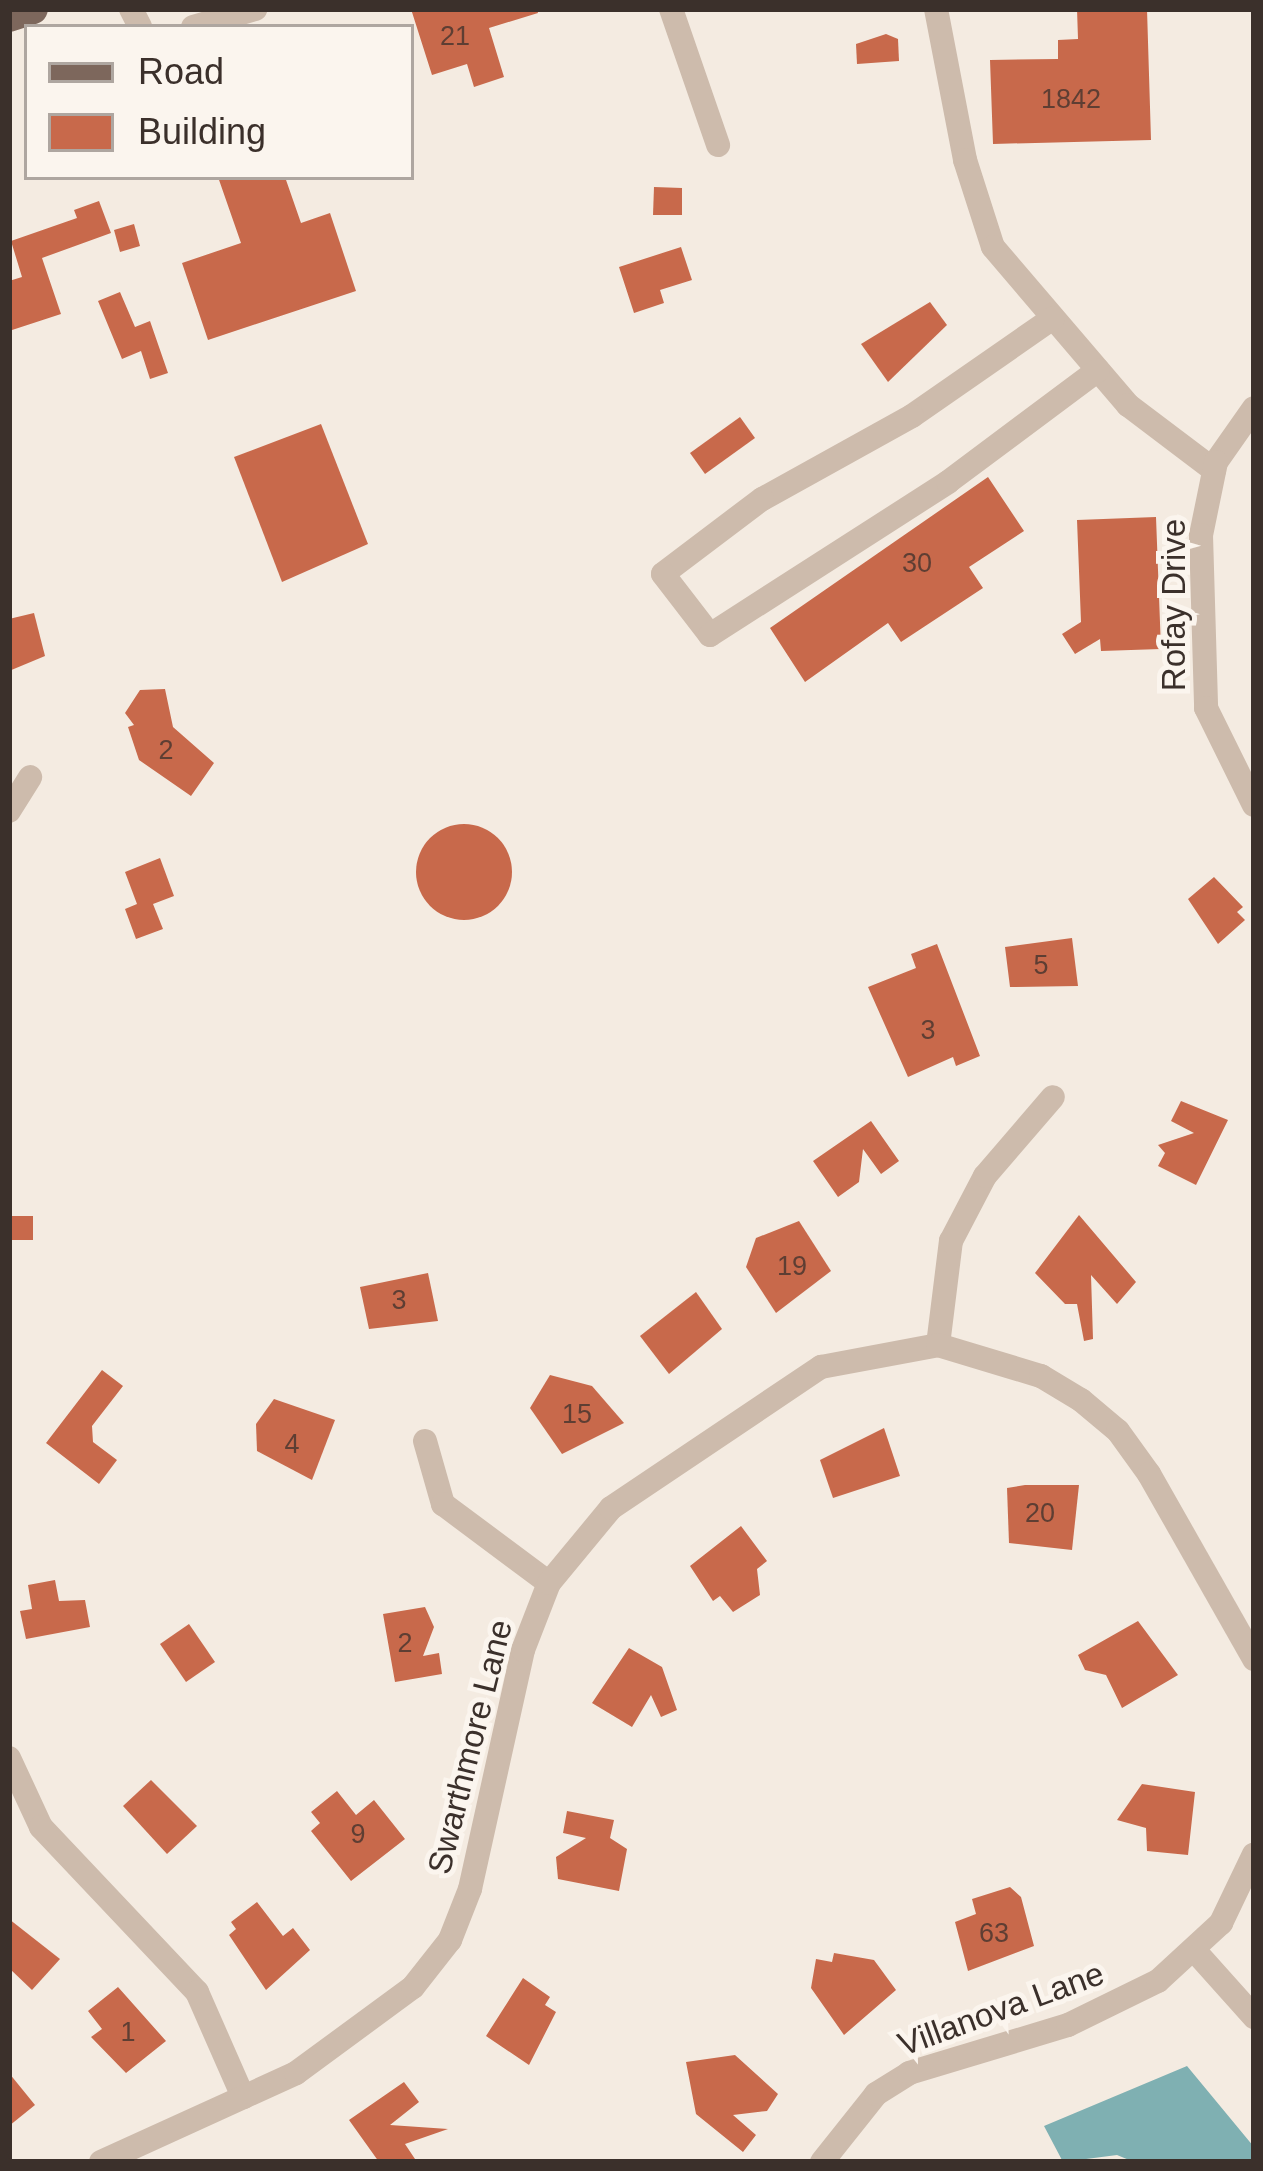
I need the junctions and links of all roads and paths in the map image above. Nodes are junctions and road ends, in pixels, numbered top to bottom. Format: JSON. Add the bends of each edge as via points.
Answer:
{"nodes":[{"id":1,"x":33,"y":9,"type":"edge"},
{"id":2,"x":255,"y":9,"type":"edge"},
{"id":3,"x":671,"y":9,"type":"edge"},
{"id":4,"x":936,"y":9,"type":"edge"},
{"id":5,"x":9,"y":17,"type":"edge"},
{"id":6,"x":203,"y":24,"type":"edge"},
{"id":7,"x":718,"y":145,"type":"dead end"},
{"id":8,"x":1053,"y":318,"type":"junction"},
{"id":9,"x":1098,"y":370,"type":"junction"},
{"id":10,"x":1254,"y":408,"type":"edge"},
{"id":11,"x":1214,"y":470,"type":"junction"},
{"id":12,"x":31,"y":776,"type":"dead end"},
{"id":13,"x":1254,"y":805,"type":"edge"},
{"id":14,"x":9,"y":811,"type":"edge"},
{"id":15,"x":1053,"y":1097,"type":"dead end"},
{"id":16,"x":938,"y":1345,"type":"junction"},
{"id":17,"x":425,"y":1441,"type":"dead end"},
{"id":18,"x":549,"y":1583,"type":"junction"},
{"id":19,"x":1254,"y":1659,"type":"edge"},
{"id":20,"x":9,"y":1758,"type":"edge"},
{"id":21,"x":1252,"y":1861,"type":"edge"},
{"id":22,"x":1195,"y":1951,"type":"junction"},
{"id":23,"x":1254,"y":2017,"type":"edge"},
{"id":24,"x":243,"y":2097,"type":"junction"},
{"id":25,"x":101,"y":2162,"type":"edge"},
{"id":26,"x":822,"y":2162,"type":"edge"}],
"edges":[{"from":1,"to":5,"type":"main road"},
{"from":2,"to":6,"type":"street"},
{"from":3,"to":7,"type":"street"},
{"from":4,"to":8,"type":"street","via":[[964,160],[993,247]]},
{"from":8,"to":9,"type":"street"},
{"from":8,"to":9,"type":"street","via":[[912,416],[762,499],[663,574],[710,635],[948,482]]},
{"from":9,"to":11,"type":"street","via":[[1128,405]]},
{"from":10,"to":11,"type":"street","name":"Rofay Drive"},
{"from":11,"to":13,"type":"street","name":"Rofay Drive","via":[[1201,535],[1206,708]]},
{"from":12,"to":14,"type":"street"},
{"from":15,"to":16,"type":"street","via":[[985,1176],[951,1241]]},
{"from":16,"to":18,"type":"street","name":"Swarthmore Lane","via":[[856,1355],[775,1392],[611,1508]]},
{"from":16,"to":19,"type":"street","name":"Swarthmore Lane","via":[[1041,1376],[1118,1432]]},
{"from":17,"to":18,"type":"street","via":[[443,1504]]},
{"from":18,"to":24,"type":"street","name":"Swarthmore Lane","via":[[523,1650],[470,1889],[450,1940],[413,1987],[296,2073]]},
{"from":20,"to":24,"type":"street","via":[[52,1841],[197,1992]]},
{"from":21,"to":22,"type":"street","name":"Villanova Lane","via":[[1221,1923]]},
{"from":22,"to":23,"type":"street"},
{"from":22,"to":26,"type":"street","name":"Villanova Lane","via":[[1115,2005],[909,2073],[876,2094]]},
{"from":24,"to":25,"type":"street","name":"Swarthmore Lane"}]}
